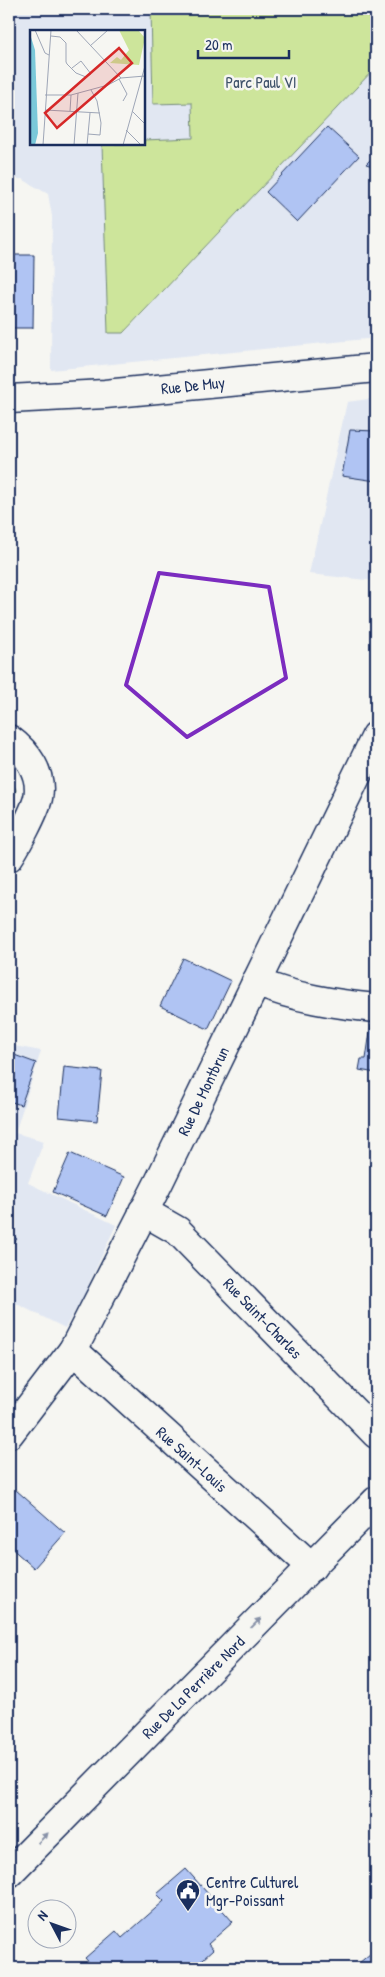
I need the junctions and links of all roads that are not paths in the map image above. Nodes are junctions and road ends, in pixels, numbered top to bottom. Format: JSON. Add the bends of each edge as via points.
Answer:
{"nodes":[{"id":1,"x":376,"y":368,"type":"edge"},
{"id":2,"x":9,"y":399,"type":"edge"},
{"id":3,"x":376,"y":736,"type":"edge"},
{"id":4,"x":9,"y":739,"type":"edge"},
{"id":5,"x":9,"y":857,"type":"edge"},
{"id":6,"x":256,"y":982,"type":"junction"},
{"id":7,"x":376,"y":1008,"type":"edge"},
{"id":8,"x":144,"y":1211,"type":"junction"},
{"id":9,"x":73,"y":1350,"type":"junction"},
{"id":10,"x":13,"y":1419,"type":"edge"},
{"id":11,"x":376,"y":1434,"type":"edge"},
{"id":12,"x":376,"y":1501,"type":"edge"},
{"id":13,"x":312,"y":1567,"type":"junction"},
{"id":14,"x":9,"y":1873,"type":"edge"}],
"edges":[{"from":1,"to":2,"type":"street","name":"Rue De Muy","via":[[105,394]]},
{"from":3,"to":6,"type":"street","name":"Rue De Montbrun"},
{"from":4,"to":5,"type":"street","via":[[31,761],[38,779],[38,798]]},
{"from":6,"to":7,"type":"street","via":[[284,993]]},
{"from":6,"to":8,"type":"street","name":"Rue De Montbrun"},
{"from":8,"to":9,"type":"street","name":"Rue De Montbrun"},
{"from":8,"to":11,"type":"street","name":"Rue Saint-Charles","via":[[178,1231]]},
{"from":9,"to":10,"type":"street","name":"Rue De Montbrun"},
{"from":9,"to":13,"type":"street","name":"Rue Saint-Louis"},
{"from":12,"to":13,"type":"street","name":"Rue De La Perrière Nord"},
{"from":14,"to":13,"type":"street","name":"Rue De La Perrière Nord","one_way":true}]}
